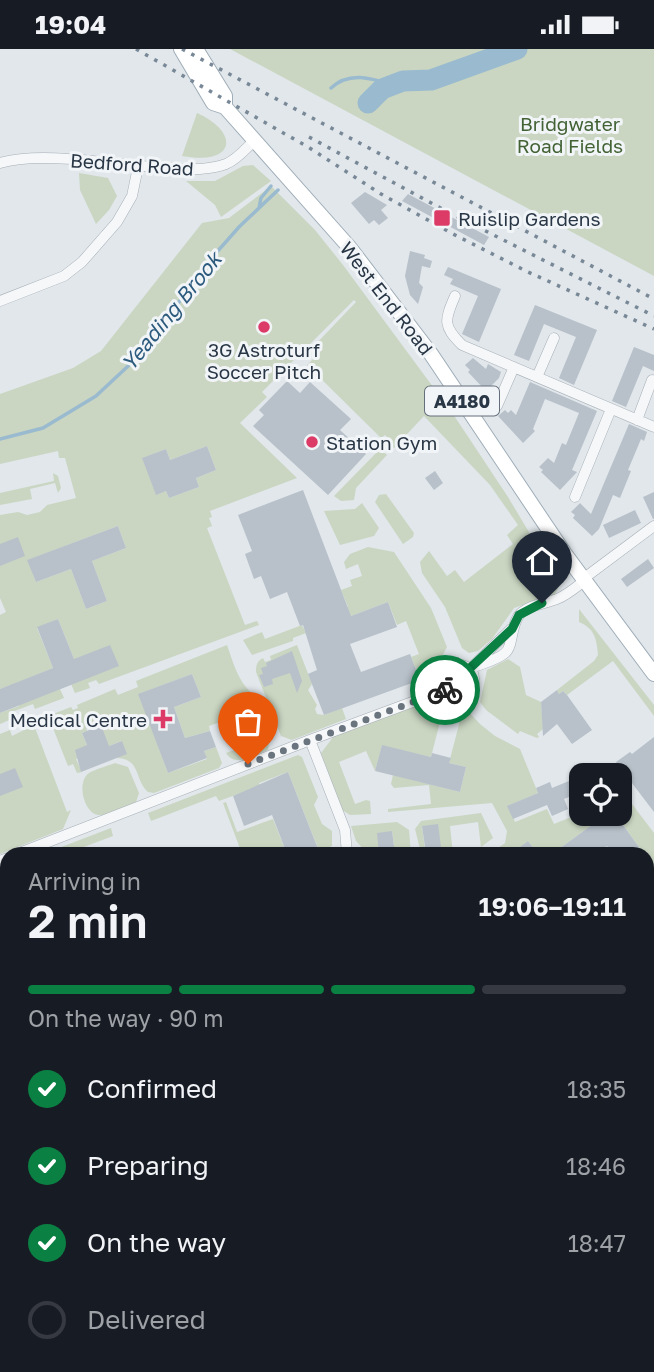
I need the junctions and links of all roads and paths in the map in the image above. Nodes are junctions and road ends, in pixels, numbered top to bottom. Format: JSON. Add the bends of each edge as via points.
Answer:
{"nodes":[{"id":1,"x":181,"y":49,"type":"edge"},
{"id":2,"x":196,"y":49,"type":"edge"},
{"id":3,"x":219,"y":105,"type":"junction"},
{"id":4,"x":254,"y":140,"type":"junction"},
{"id":5,"x":0,"y":163,"type":"edge"},
{"id":6,"x":138,"y":167,"type":"junction"},
{"id":7,"x":455,"y":296,"type":"dead end"},
{"id":8,"x":0,"y":301,"type":"edge"},
{"id":9,"x":554,"y":338,"type":"dead end"},
{"id":10,"x":514,"y":367,"type":"junction"},
{"id":11,"x":537,"y":377,"type":"junction"},
{"id":12,"x":652,"y":380,"type":"dead end"},
{"id":13,"x":497,"y":406,"type":"dead end"},
{"id":14,"x":611,"y":409,"type":"junction"},
{"id":15,"x":637,"y":420,"type":"junction"},
{"id":16,"x":654,"y":427,"type":"edge"},
{"id":17,"x":575,"y":497,"type":"dead end"},
{"id":18,"x":654,"y":526,"type":"edge"},
{"id":19,"x":583,"y":580,"type":"junction"},
{"id":20,"x":651,"y":665,"type":"edge"},
{"id":21,"x":469,"y":669,"type":"junction"},
{"id":22,"x":450,"y":688,"type":"junction"},
{"id":23,"x":310,"y":740,"type":"junction"},
{"id":24,"x":35,"y":847,"type":"edge"},
{"id":25,"x":346,"y":847,"type":"edge"}],
"edges":[{"from":1,"to":3,"type":"main road","name":"West End Road","number":"A4180"},
{"from":2,"to":3,"type":"main road","name":"West End Road","number":"A4180","via":[[225,96]]},
{"from":3,"to":4,"type":"main road","name":"West End Road","number":"A4180"},
{"from":4,"to":6,"type":"street","name":"Bedford Road","via":[[226,164]]},
{"from":4,"to":19,"type":"main road","name":"West End Road","number":"A4180","via":[[350,248],[431,354]]},
{"from":5,"to":6,"type":"street","name":"Bedford Road","via":[[40,158]]},
{"from":6,"to":8,"type":"street","via":[[132,196],[122,213],[82,262],[64,276]]},
{"from":7,"to":10,"type":"street","via":[[446,322],[449,331],[462,345]]},
{"from":9,"to":11,"type":"street"},
{"from":10,"to":11,"type":"street"},
{"from":10,"to":13,"type":"street"},
{"from":11,"to":14,"type":"street"},
{"from":12,"to":15,"type":"street"},
{"from":14,"to":15,"type":"street"},
{"from":14,"to":17,"type":"street"},
{"from":15,"to":16,"type":"street"},
{"from":18,"to":19,"type":"street"},
{"from":19,"to":20,"type":"main road","name":"West End Road","number":"A4180"},
{"from":19,"to":21,"type":"street","via":[[555,600],[524,610],[512,629]]},
{"from":21,"to":22,"type":"street","via":[[450,669]]},
{"from":21,"to":22,"type":"street","via":[[474,680],[471,687],[460,692]]},
{"from":22,"to":23,"type":"street"},
{"from":23,"to":24,"type":"street"},
{"from":23,"to":25,"type":"street","via":[[345,830]]}]}
